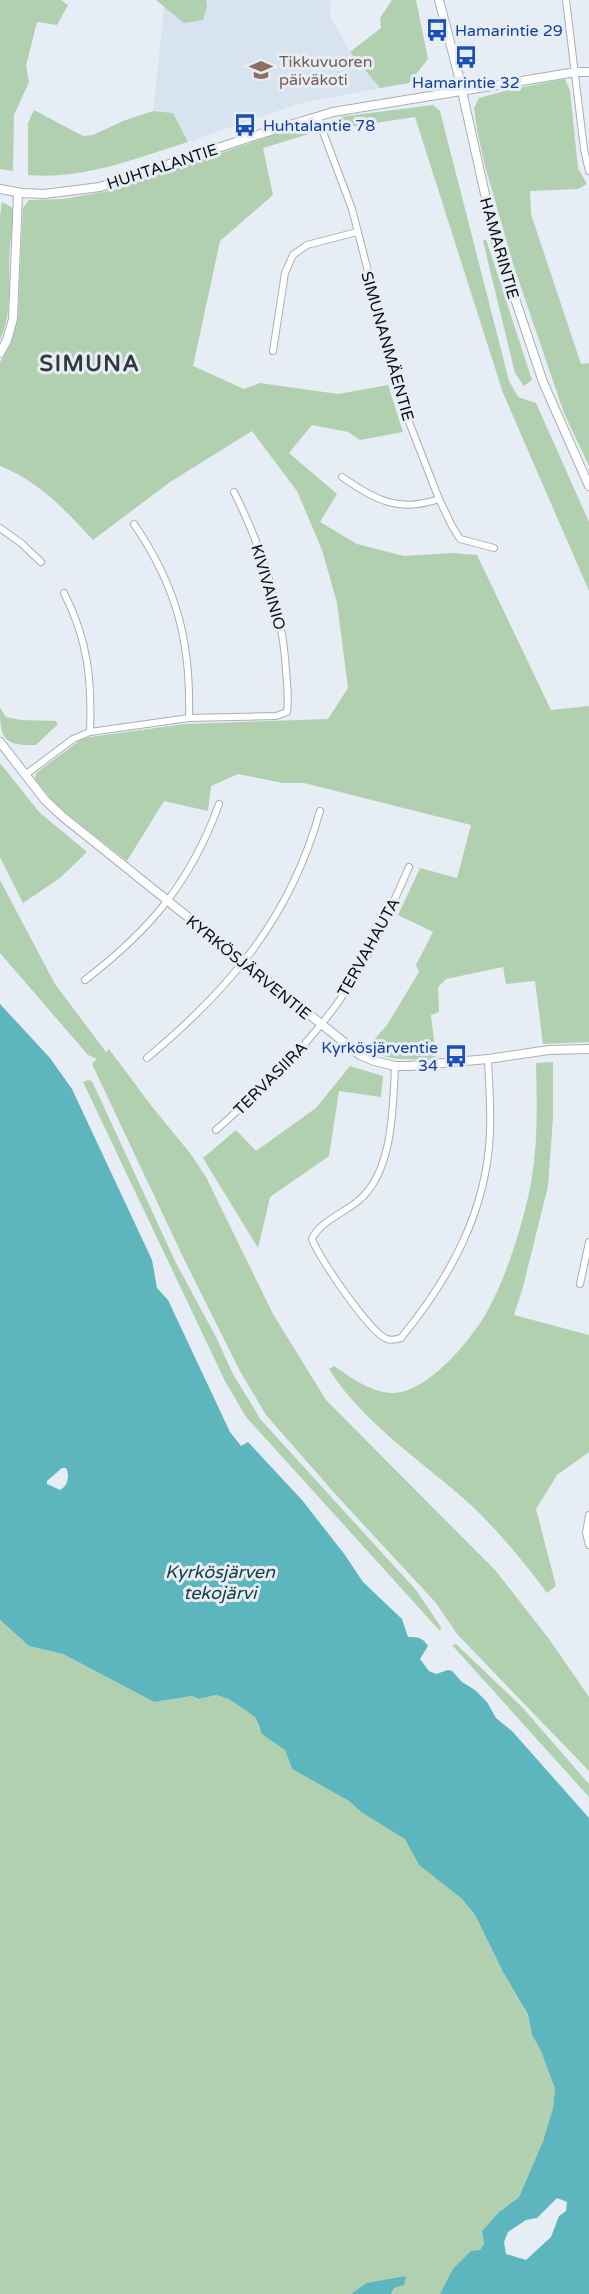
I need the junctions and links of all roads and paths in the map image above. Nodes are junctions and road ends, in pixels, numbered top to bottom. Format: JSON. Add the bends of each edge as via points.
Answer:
{"nodes":[{"id":1,"x":439,"y":0,"type":"edge"},
{"id":2,"x":566,"y":0,"type":"edge"},
{"id":3,"x":576,"y":72,"type":"junction"},
{"id":4,"x":589,"y":72,"type":"edge"},
{"id":5,"x":462,"y":91,"type":"junction"},
{"id":6,"x":317,"y":116,"type":"junction"},
{"id":7,"x":589,"y":171,"type":"edge"},
{"id":8,"x":0,"y":189,"type":"edge"},
{"id":9,"x":18,"y":193,"type":"junction"},
{"id":10,"x":357,"y":232,"type":"junction"},
{"id":11,"x":273,"y":351,"type":"dead end"},
{"id":12,"x":0,"y":353,"type":"edge"},
{"id":13,"x":342,"y":477,"type":"dead end"},
{"id":14,"x":589,"y":486,"type":"edge"},
{"id":15,"x":234,"y":492,"type":"dead end"},
{"id":16,"x":439,"y":499,"type":"junction"},
{"id":17,"x":134,"y":524,"type":"dead end"},
{"id":18,"x":0,"y":528,"type":"edge"},
{"id":19,"x":494,"y":548,"type":"dead end"},
{"id":20,"x":41,"y":562,"type":"dead end"},
{"id":21,"x":64,"y":594,"type":"dead end"},
{"id":22,"x":189,"y":718,"type":"junction"},
{"id":23,"x":90,"y":732,"type":"junction"},
{"id":24,"x":0,"y":742,"type":"edge"},
{"id":25,"x":25,"y":775,"type":"junction"},
{"id":26,"x":219,"y":804,"type":"dead end"},
{"id":27,"x":320,"y":811,"type":"dead end"},
{"id":28,"x":409,"y":867,"type":"dead end"},
{"id":29,"x":167,"y":901,"type":"junction"},
{"id":30,"x":244,"y":963,"type":"junction"},
{"id":31,"x":85,"y":980,"type":"dead end"},
{"id":32,"x":321,"y":1024,"type":"junction"},
{"id":33,"x":589,"y":1050,"type":"edge"},
{"id":34,"x":147,"y":1058,"type":"dead end"},
{"id":35,"x":488,"y":1059,"type":"junction"},
{"id":36,"x":395,"y":1066,"type":"junction"},
{"id":37,"x":216,"y":1130,"type":"dead end"},
{"id":38,"x":589,"y":1242,"type":"edge"},
{"id":39,"x":580,"y":1284,"type":"dead end"},
{"id":40,"x":589,"y":1515,"type":"edge"},
{"id":41,"x":589,"y":1545,"type":"edge"}],
"edges":[{"from":1,"to":5,"type":"street","name":"HAMARINTIE"},
{"from":2,"to":3,"type":"street"},
{"from":3,"to":4,"type":"street","name":"HUHTALANTIE"},
{"from":3,"to":5,"type":"street","name":"HUHTALANTIE"},
{"from":3,"to":7,"type":"street"},
{"from":5,"to":6,"type":"street","name":"HUHTALANTIE"},
{"from":5,"to":14,"type":"street","name":"HAMARINTIE","via":[[502,261],[543,382]]},
{"from":6,"to":9,"type":"street","name":"HUHTALANTIE","via":[[100,187]]},
{"from":6,"to":10,"type":"street","name":"SIMUNANMÄENTIE"},
{"from":8,"to":9,"type":"street","name":"HUHTALANTIE"},
{"from":9,"to":12,"type":"street","via":[[13,320]]},
{"from":10,"to":11,"type":"street","via":[[307,244],[293,255],[285,273]]},
{"from":10,"to":16,"type":"street","name":"SIMUNANMÄENTIE","via":[[393,375]]},
{"from":13,"to":16,"type":"street","via":[[371,496],[396,504],[418,505]]},
{"from":15,"to":22,"type":"street","name":"KIVIVAINIO","via":[[258,544],[281,621],[288,703],[286,712],[276,716]]},
{"from":16,"to":19,"type":"street","name":"SIMUNANMÄENTIE","via":[[460,539]]},
{"from":17,"to":22,"type":"street","via":[[154,554],[179,617],[186,652]]},
{"from":18,"to":20,"type":"street"},
{"from":21,"to":23,"type":"street","via":[[89,667]]},
{"from":22,"to":23,"type":"street"},
{"from":23,"to":25,"type":"street","via":[[73,739]]},
{"from":24,"to":25,"type":"street","name":"KYRKÖSJÄRVENTIE"},
{"from":25,"to":29,"type":"street","name":"KYRKÖSJÄRVENTIE","via":[[62,816]]},
{"from":26,"to":29,"type":"street","via":[[197,856]]},
{"from":27,"to":30,"type":"street","via":[[292,885]]},
{"from":28,"to":32,"type":"street","name":"TERVAHAUTA","via":[[360,968]]},
{"from":29,"to":30,"type":"street","name":"KYRKÖSJÄRVENTIE"},
{"from":29,"to":31,"type":"street","via":[[121,951]]},
{"from":30,"to":32,"type":"street","name":"KYRKÖSJÄRVENTIE"},
{"from":30,"to":34,"type":"street","via":[[200,1013]]},
{"from":32,"to":36,"type":"street","name":"KYRKÖSJÄRVENTIE","via":[[360,1055]]},
{"from":32,"to":37,"type":"street","name":"TERVASIIRA","via":[[288,1064]]},
{"from":33,"to":35,"type":"street","name":"KYRKÖSJÄRVENTIE","via":[[549,1050]]},
{"from":35,"to":36,"type":"street","name":"KYRKÖSJÄRVENTIE"},
{"from":35,"to":36,"type":"street","via":[[487,1163],[471,1224],[443,1282],[400,1338],[387,1340],[356,1308],[312,1239],[319,1229],[359,1201],[381,1170]]},
{"from":38,"to":39,"type":"street"},
{"from":40,"to":41,"type":"street"}]}
